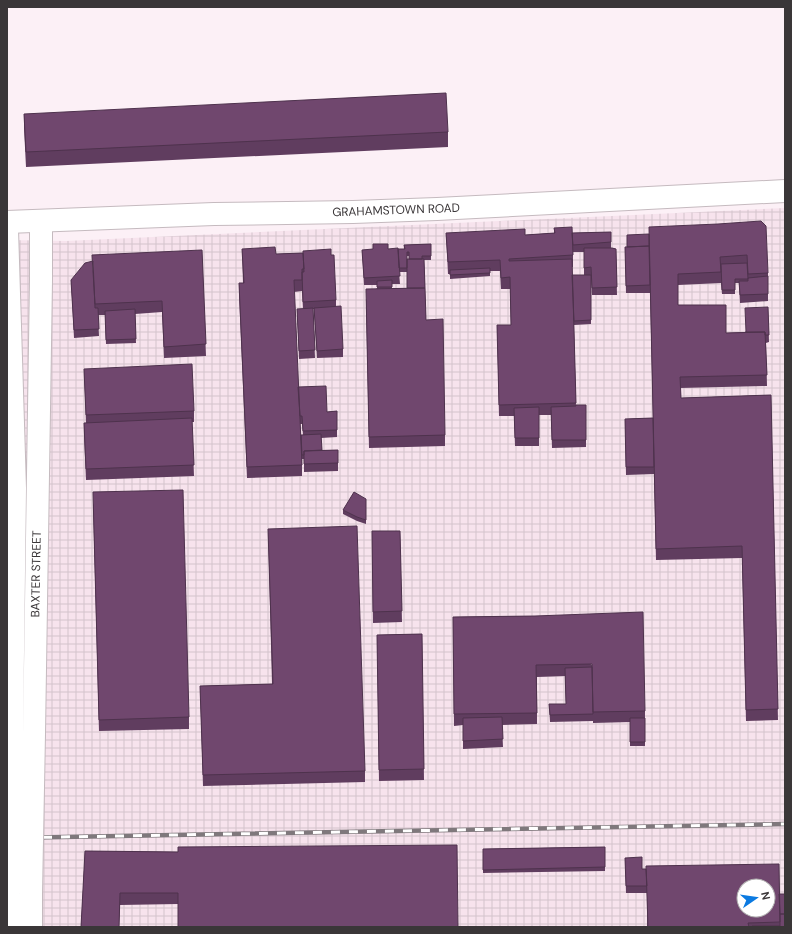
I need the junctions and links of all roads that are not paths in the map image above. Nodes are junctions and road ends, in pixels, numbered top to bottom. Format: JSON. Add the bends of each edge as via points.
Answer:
{"nodes":[{"id":1,"x":785,"y":191,"type":"edge"},
{"id":2,"x":40,"y":221,"type":"junction"},
{"id":3,"x":7,"y":222,"type":"edge"},
{"id":4,"x":7,"y":229,"type":"edge"},
{"id":5,"x":9,"y":927,"type":"edge"},
{"id":6,"x":31,"y":927,"type":"edge"}],
"edges":[{"from":1,"to":2,"type":"main road","name":"GRAHAMSTOWN ROAD","via":[[436,209]]},
{"from":2,"to":3,"type":"main road","name":"GRAHAMSTOWN ROAD"},
{"from":2,"to":6,"type":"main road","name":"BAXTER STREET","bridge":true},
{"from":4,"to":5,"type":"main road","name":"BAXTER STREET","bridge":true,"via":[[15,488]]}]}
